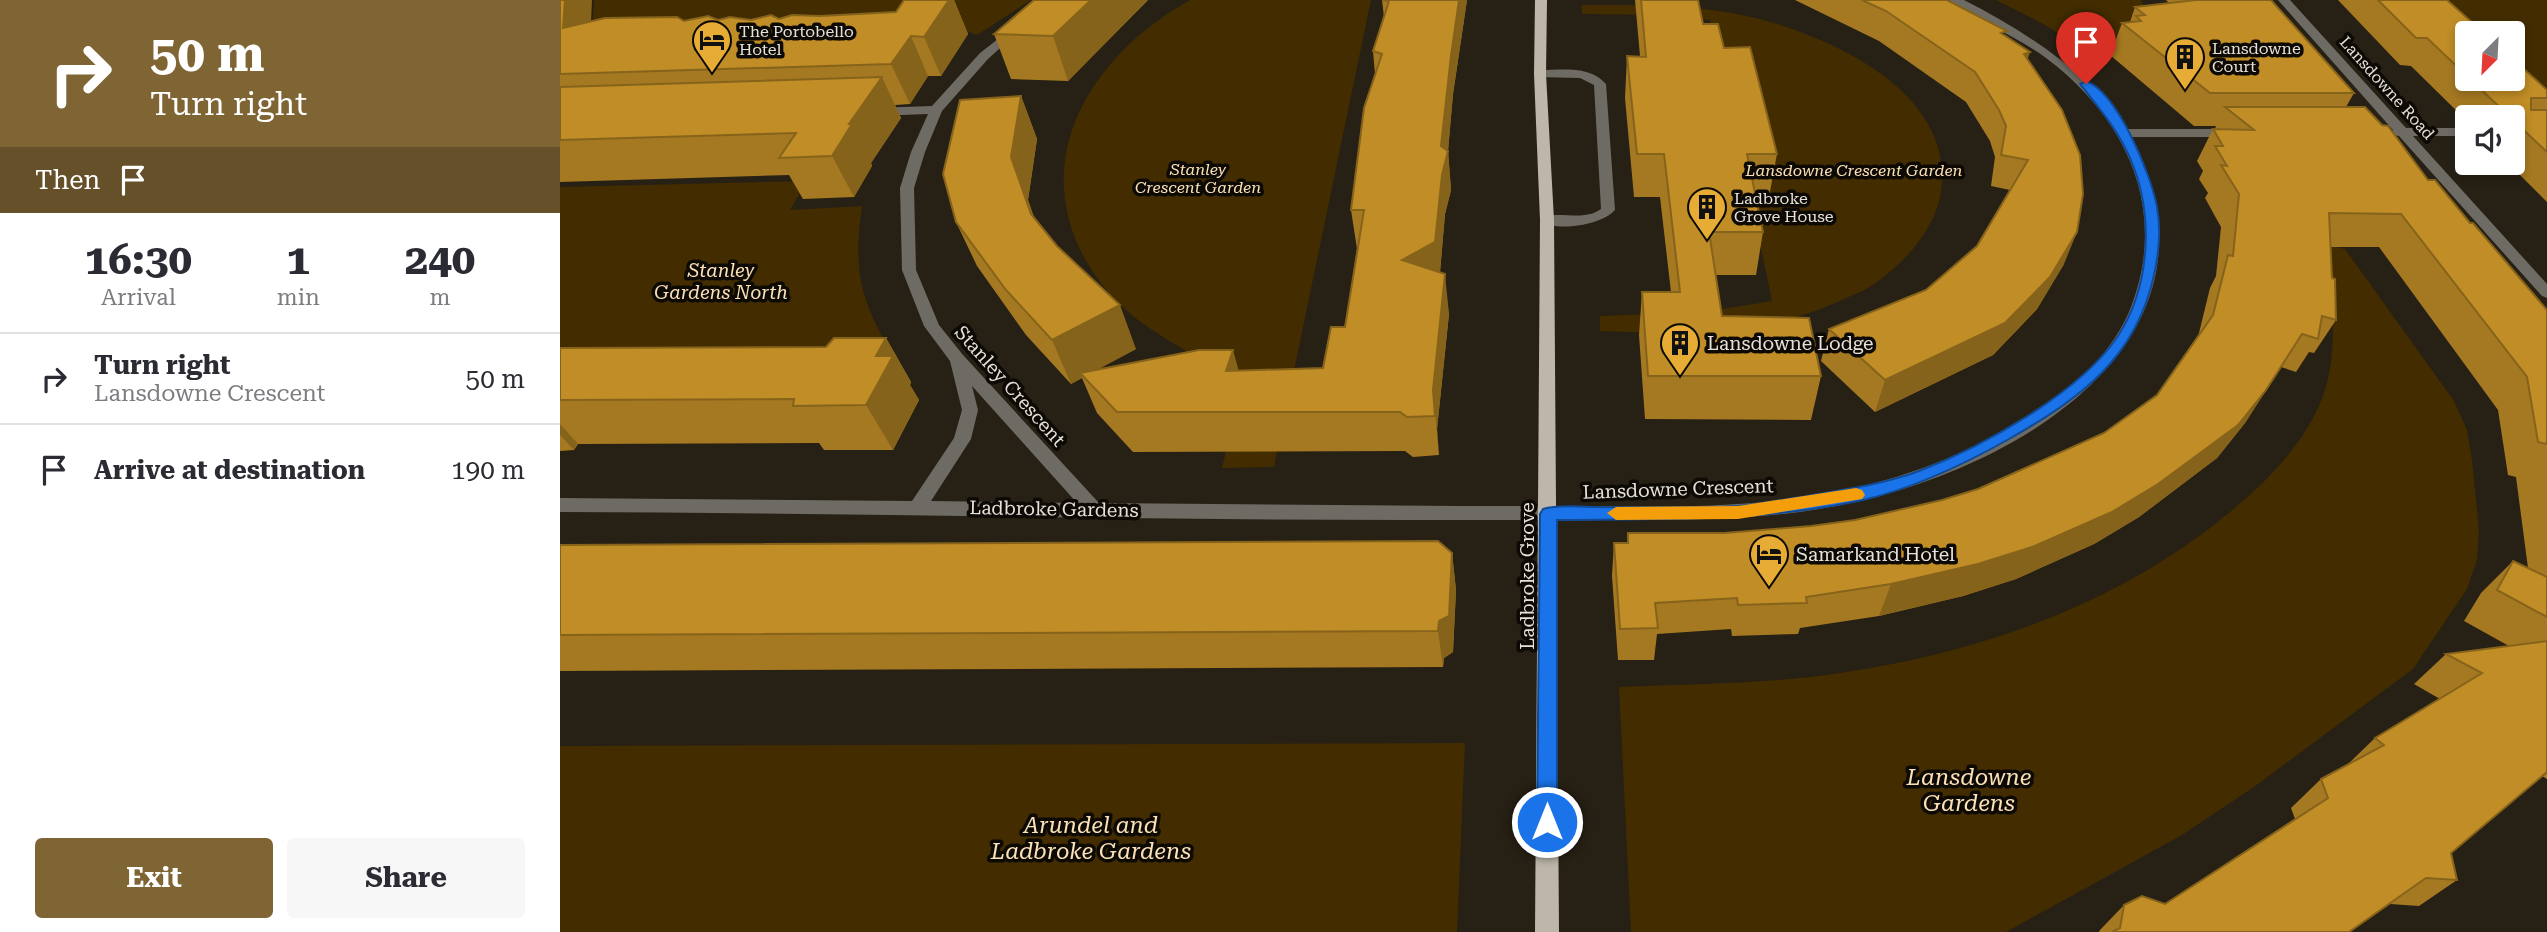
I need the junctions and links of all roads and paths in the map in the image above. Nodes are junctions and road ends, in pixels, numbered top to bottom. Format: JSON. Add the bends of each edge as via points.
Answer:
{"nodes":[{"id":1,"x":1541,"y":0,"type":"edge"},
{"id":2,"x":1955,"y":0,"type":"edge"},
{"id":3,"x":2284,"y":0,"type":"edge"},
{"id":4,"x":1032,"y":17,"type":"edge"},
{"id":5,"x":1540,"y":74,"type":"junction"},
{"id":6,"x":936,"y":110,"type":"junction"},
{"id":7,"x":858,"y":113,"type":"edge"},
{"id":8,"x":2403,"y":132,"type":"junction"},
{"id":9,"x":2455,"y":132,"type":"edge"},
{"id":10,"x":2123,"y":133,"type":"junction"},
{"id":11,"x":2254,"y":133,"type":"edge"},
{"id":12,"x":2384,"y":133,"type":"edge"},
{"id":13,"x":1547,"y":220,"type":"junction"},
{"id":14,"x":2547,"y":293,"type":"edge"},
{"id":15,"x":957,"y":359,"type":"junction"},
{"id":16,"x":560,"y":505,"type":"edge"},
{"id":17,"x":917,"y":507,"type":"junction"},
{"id":18,"x":1096,"y":511,"type":"junction"},
{"id":19,"x":1549,"y":514,"type":"junction"},
{"id":20,"x":1547,"y":932,"type":"edge"}],
"edges":[{"from":1,"to":5,"type":"main road","name":"Ladbroke Grove"},
{"from":2,"to":10,"type":"street","name":"Lansdowne Crescent","via":[[2058,61],[2108,107]]},
{"from":3,"to":8,"type":"street","name":"Lansdowne Road"},
{"from":4,"to":6,"type":"street","name":"Stanley Crescent","via":[[984,56]]},
{"from":5,"to":13,"type":"main road","name":"Ladbroke Grove"},
{"from":5,"to":13,"type":"street","via":[[1586,75],[1600,84],[1608,210],[1600,218]]},
{"from":6,"to":7,"type":"street"},
{"from":6,"to":15,"type":"street","name":"Stanley Crescent","via":[[907,188],[909,270],[932,326]]},
{"from":8,"to":9,"type":"street"},
{"from":8,"to":12,"type":"street"},
{"from":8,"to":14,"type":"street","name":"Lansdowne Road"},
{"from":10,"to":11,"type":"street"},
{"from":10,"to":19,"type":"street","name":"Lansdowne Crescent","via":[[2147,186],[2152,218],[2152,256],[2143,296],[2125,337],[2103,365],[2051,409],[1924,475],[1863,493],[1738,512]]},
{"from":13,"to":19,"type":"main road","name":"Ladbroke Grove"},
{"from":15,"to":17,"type":"street","via":[[970,410],[962,439]]},
{"from":15,"to":18,"type":"street","name":"Stanley Crescent"},
{"from":16,"to":17,"type":"street","name":"Ladbroke Gardens"},
{"from":17,"to":18,"type":"street","name":"Ladbroke Gardens"},
{"from":18,"to":19,"type":"street","name":"Ladbroke Gardens"},
{"from":19,"to":20,"type":"main road","name":"Ladbroke Grove"}]}
